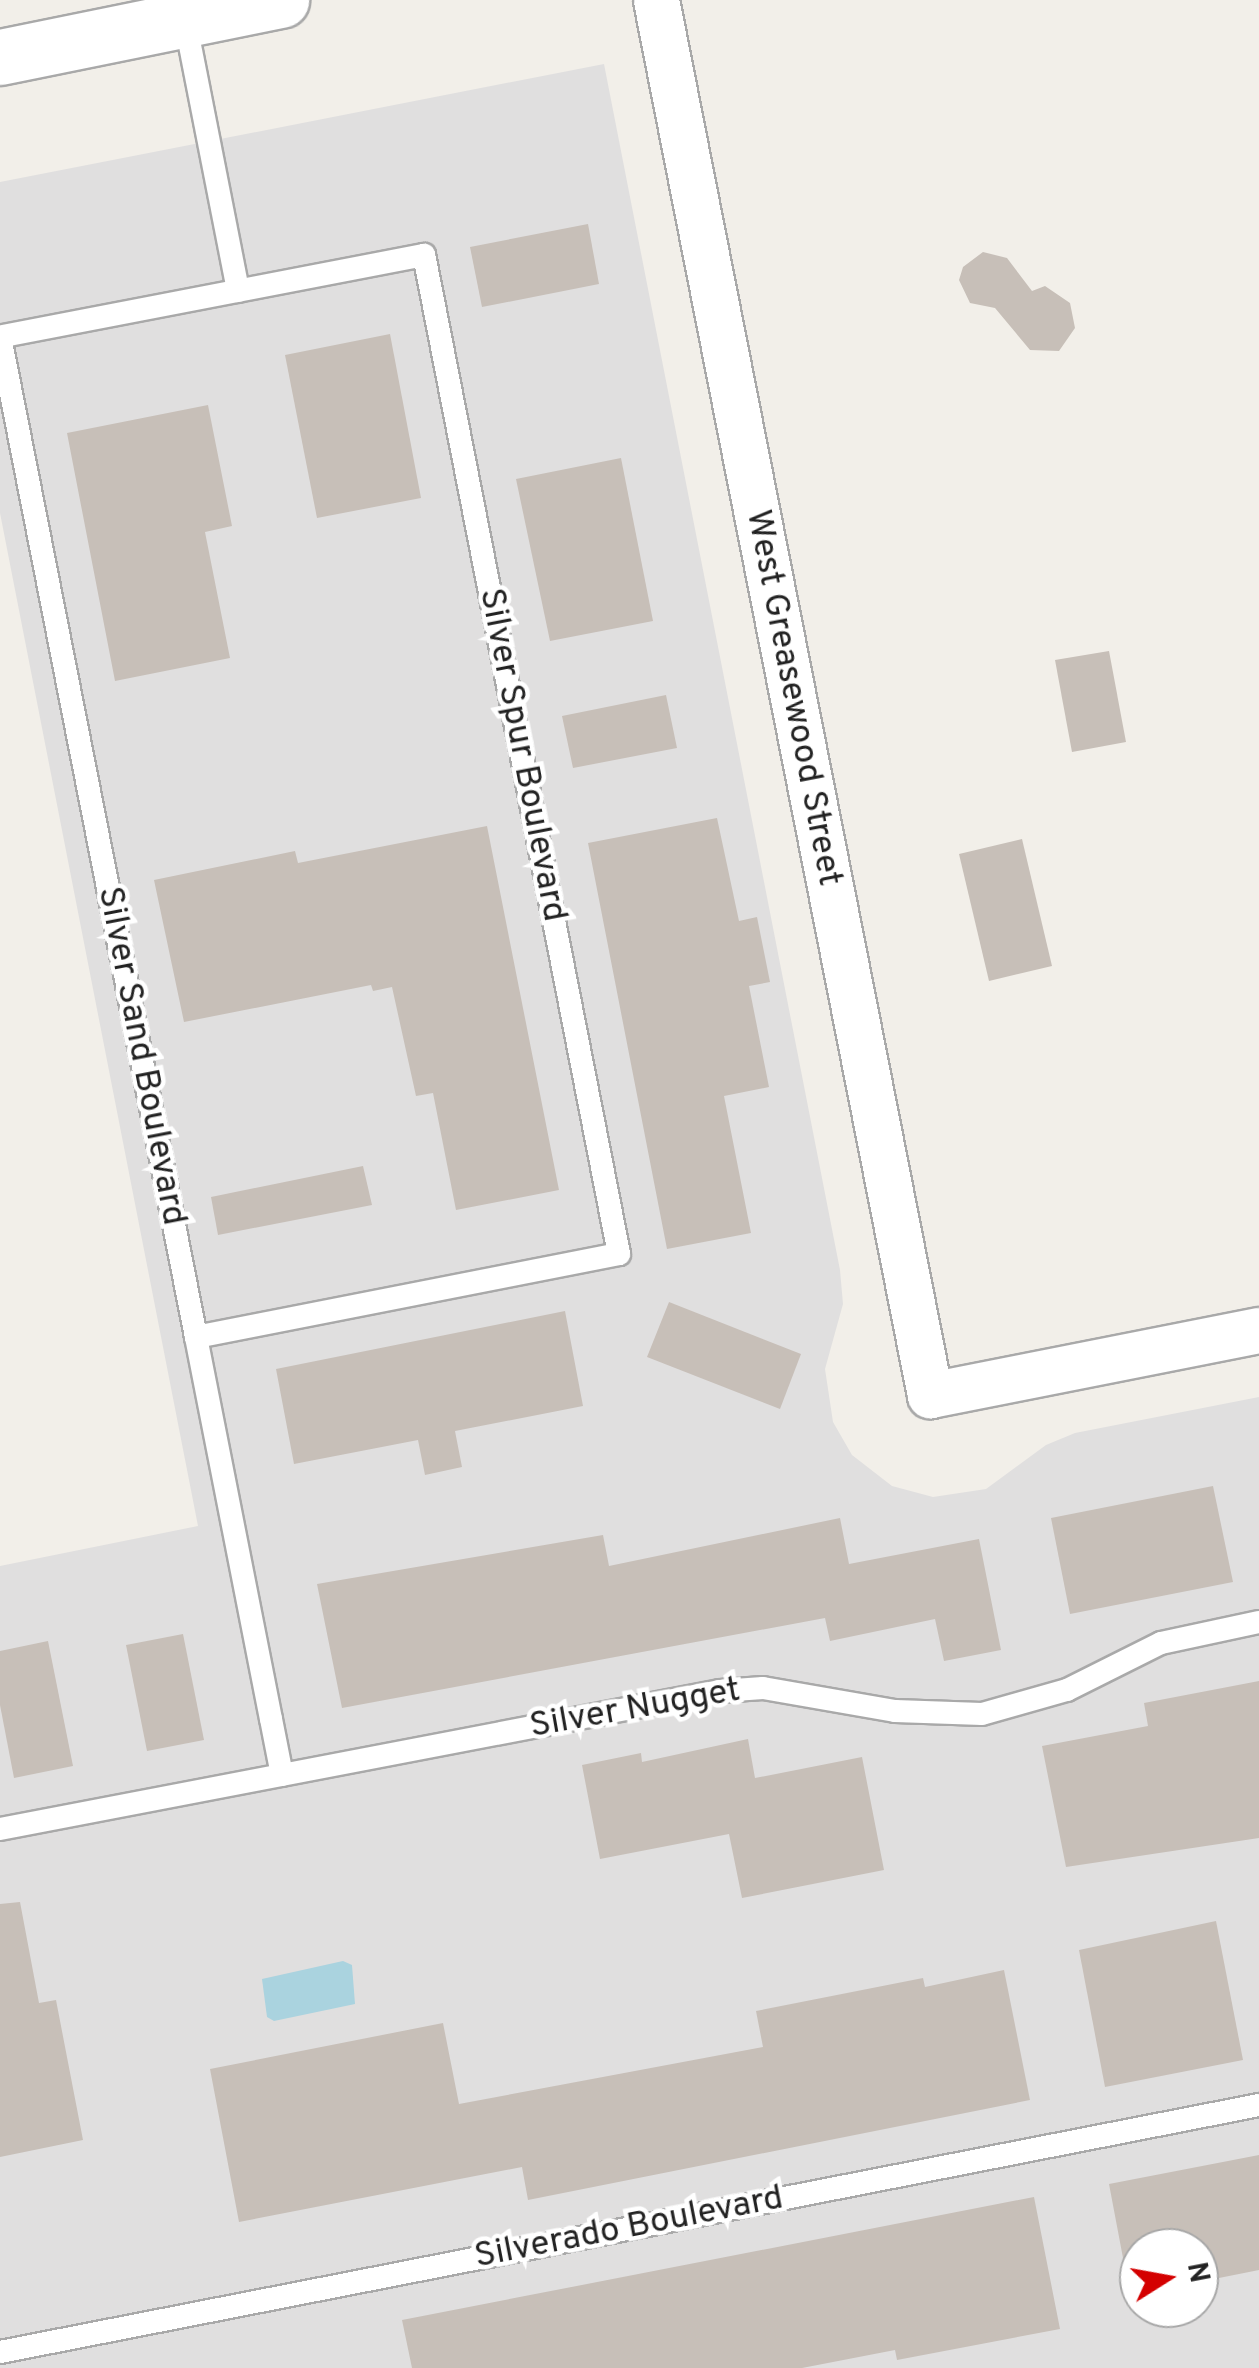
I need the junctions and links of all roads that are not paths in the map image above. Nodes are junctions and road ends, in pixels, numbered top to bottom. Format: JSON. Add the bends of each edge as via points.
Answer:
{"nodes":[{"id":1,"x":281,"y":0,"type":"edge"},
{"id":2,"x":656,"y":0,"type":"edge"},
{"id":3,"x":184,"y":20,"type":"junction"},
{"id":4,"x":0,"y":56,"type":"edge"},
{"id":5,"x":238,"y":291,"type":"junction"},
{"id":6,"x":0,"y":337,"type":"edge"},
{"id":7,"x":1259,"y":1330,"type":"edge"},
{"id":8,"x":196,"y":1337,"type":"junction"},
{"id":9,"x":1259,"y":1622,"type":"edge"},
{"id":10,"x":282,"y":1775,"type":"junction"},
{"id":11,"x":0,"y":1829,"type":"edge"},
{"id":12,"x":1259,"y":2105,"type":"edge"},
{"id":13,"x":0,"y":2352,"type":"edge"}],
"edges":[{"from":1,"to":3,"type":"street"},
{"from":2,"to":7,"type":"street","name":"West Greasewood Street","via":[[930,1395]]},
{"from":3,"to":4,"type":"street"},
{"from":3,"to":5,"type":"lane"},
{"from":5,"to":6,"type":"lane"},
{"from":5,"to":8,"type":"lane","name":"Silver Spur Boulevard","via":[[424,255],[619,1254]]},
{"from":6,"to":8,"type":"lane","name":"Silver Sand Boulevard"},
{"from":8,"to":10,"type":"lane","name":"Silver Sand Boulevard"},
{"from":9,"to":10,"type":"lane","name":"Silver Nugget","via":[[1161,1643],[1054,1695],[982,1714],[896,1712],[778,1689],[720,1691]]},
{"from":10,"to":11,"type":"lane","name":"Silver Nugget"},
{"from":12,"to":13,"type":"lane","name":"Silverado Boulevard"}]}
